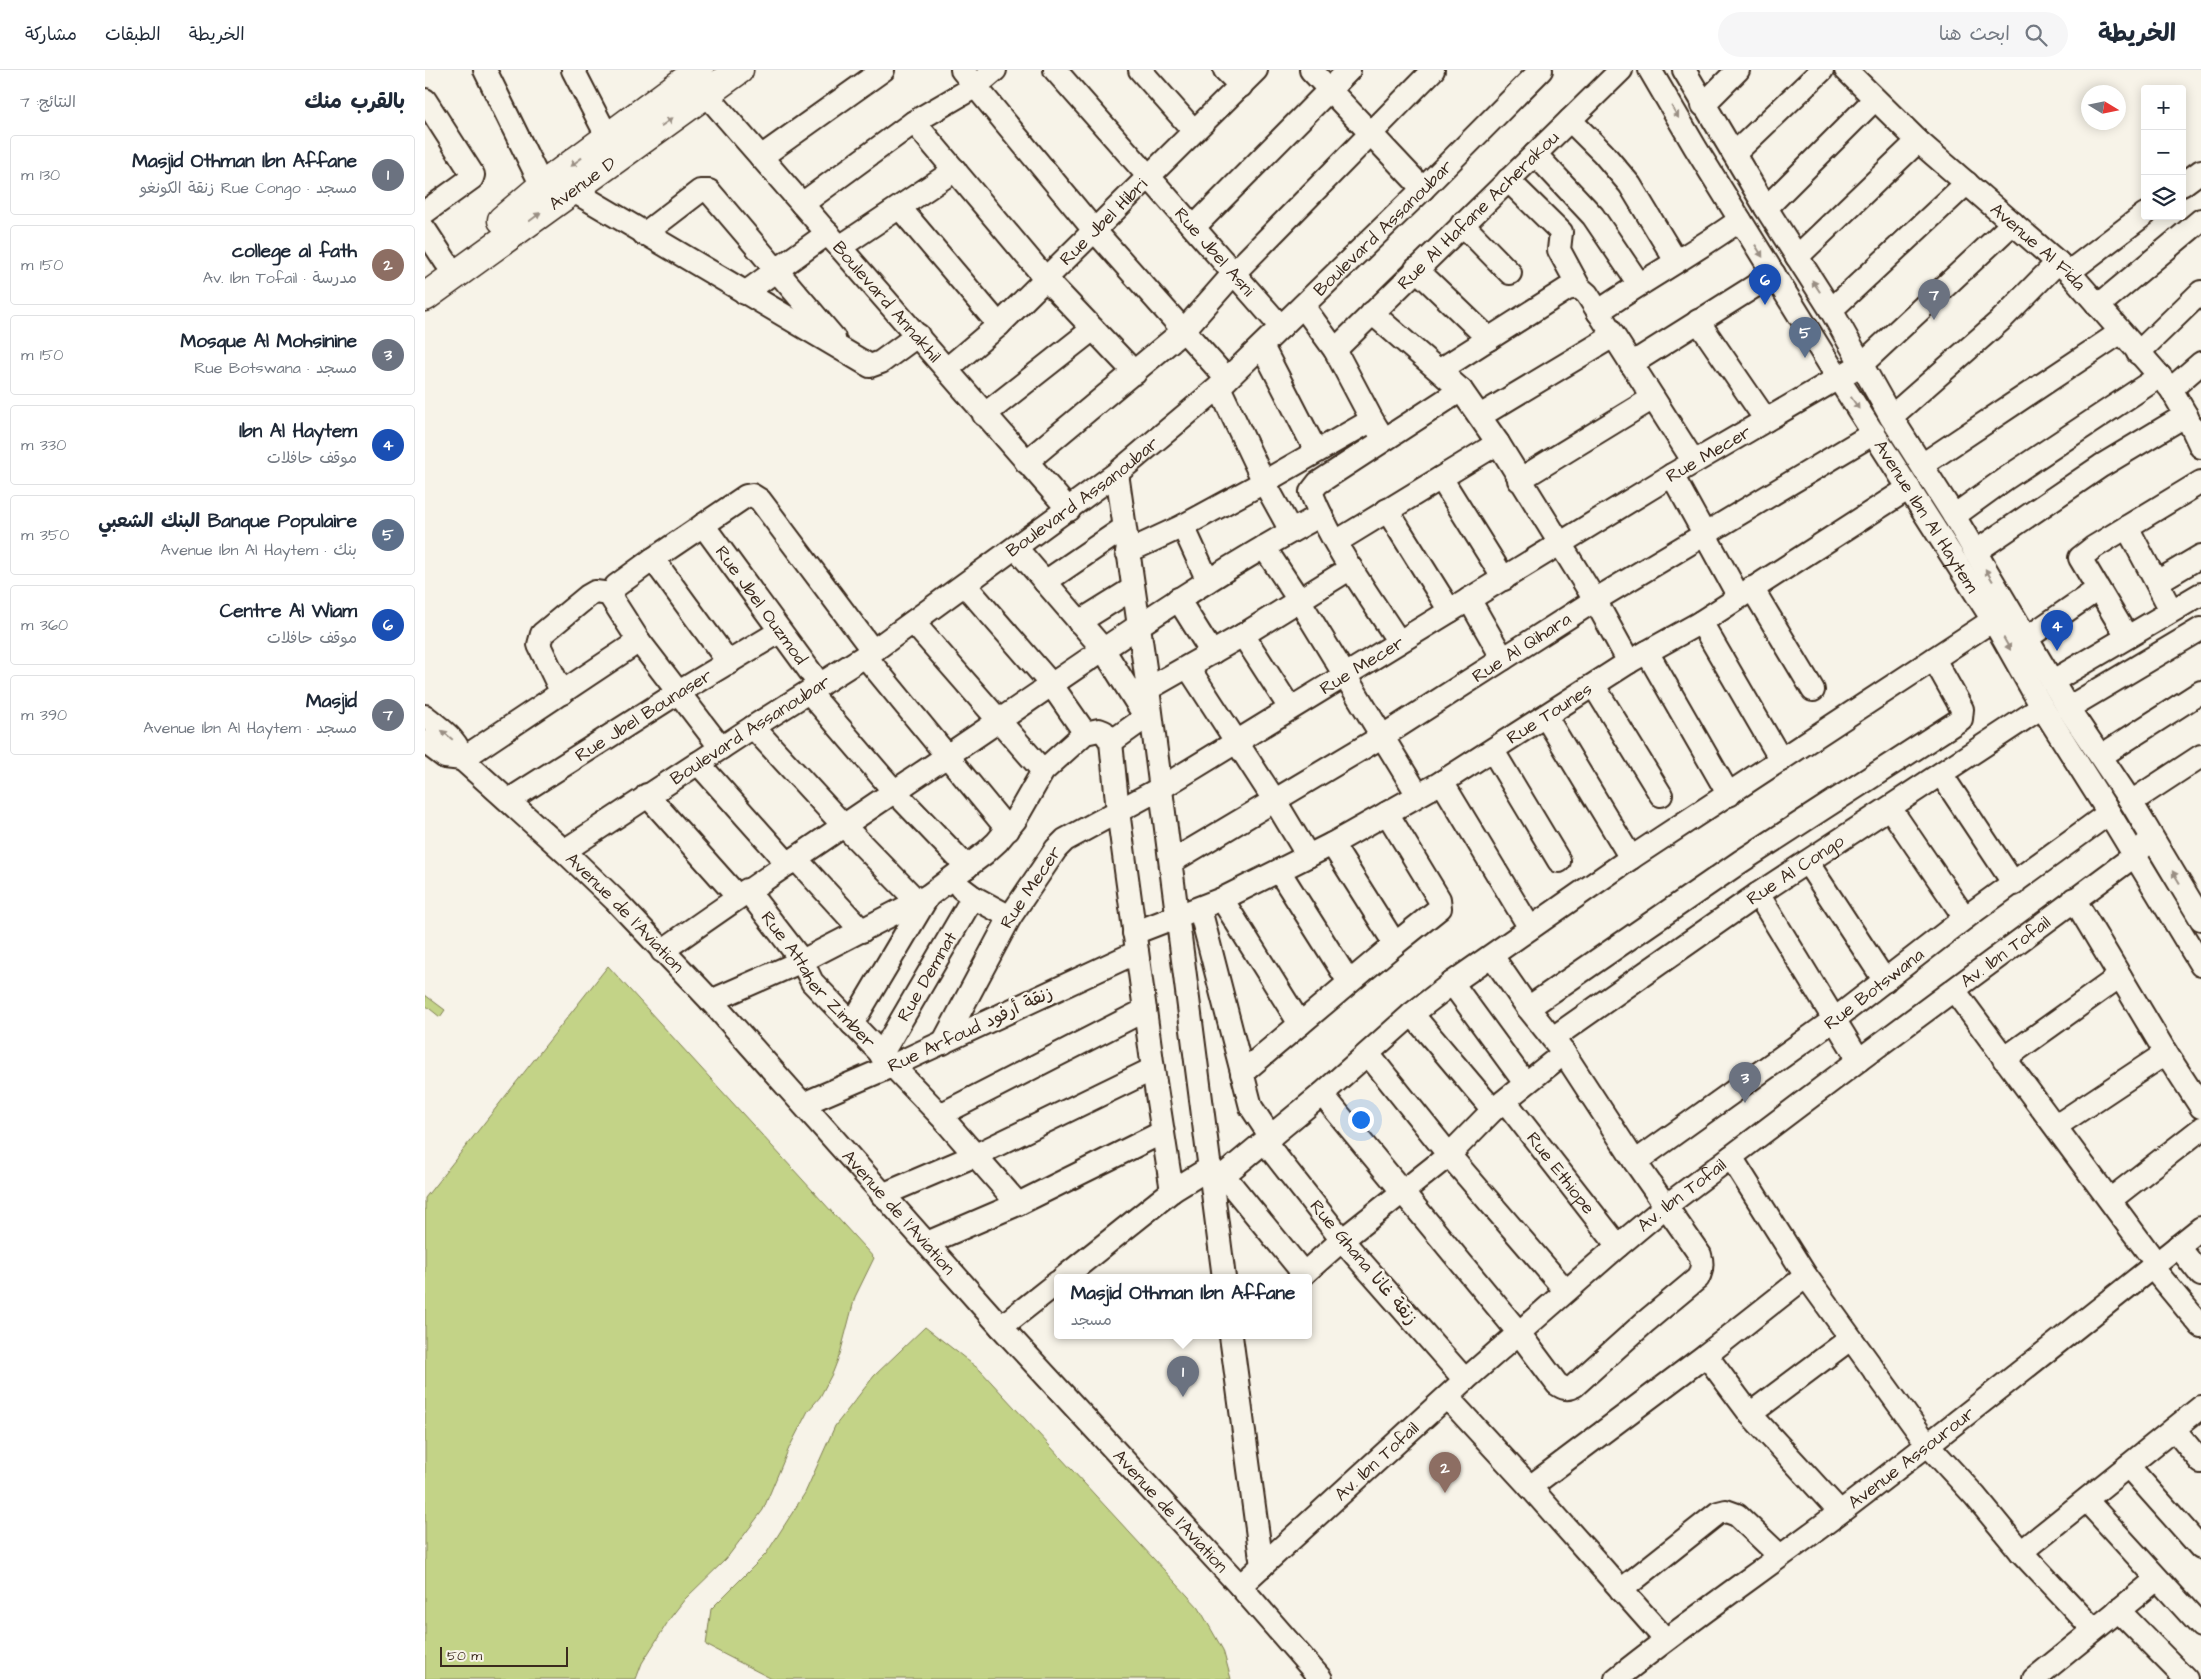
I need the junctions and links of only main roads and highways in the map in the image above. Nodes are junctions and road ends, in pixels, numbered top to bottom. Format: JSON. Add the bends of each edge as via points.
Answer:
{"nodes":[{"id":1,"x":739,"y":70,"type":"edge"},
{"id":2,"x":697,"y":77,"type":"edge"},
{"id":3,"x":435,"y":270,"type":"edge"},
{"id":4,"x":425,"y":297,"type":"edge"}],
"edges":[{"from":1,"to":2,"type":"main road","name":"Avenue D"},
{"from":2,"to":3,"type":"main road","name":"Avenue D","one_way":true,"via":[[542,186]]},
{"from":4,"to":2,"type":"main road","name":"Avenue D","one_way":true,"via":[[572,190]]}]}
